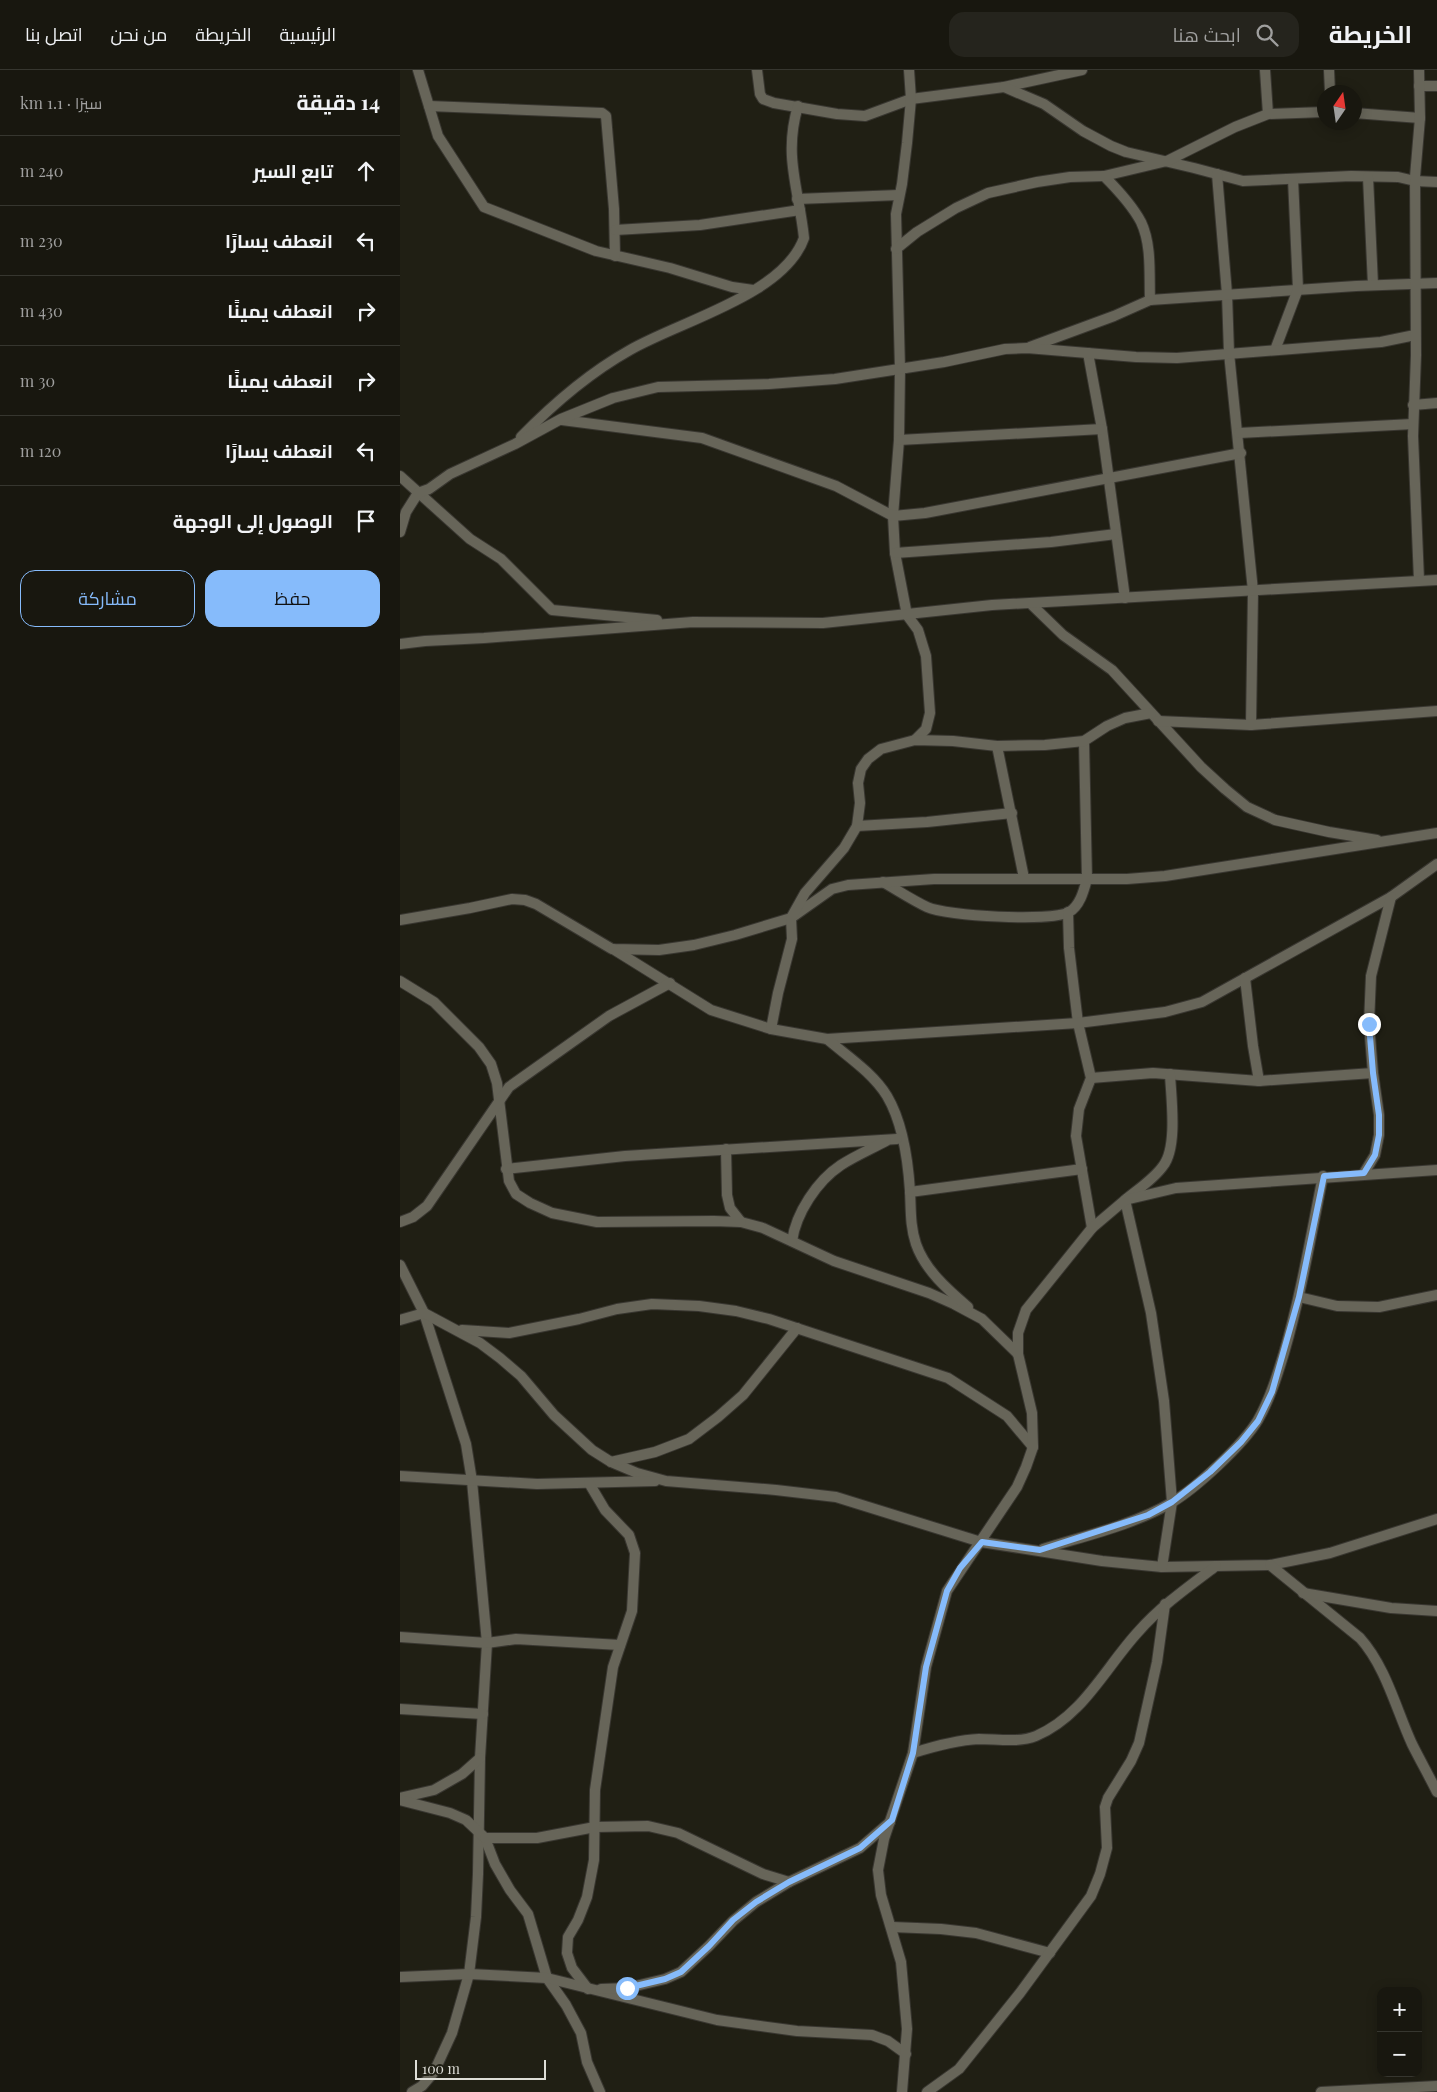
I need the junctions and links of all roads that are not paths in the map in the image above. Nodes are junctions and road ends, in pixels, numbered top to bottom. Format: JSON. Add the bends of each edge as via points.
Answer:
{"nodes":[{"id":1,"x":418,"y":70,"type":"edge"},
{"id":2,"x":757,"y":70,"type":"edge"},
{"id":3,"x":910,"y":70,"type":"edge"},
{"id":4,"x":1082,"y":70,"type":"edge"},
{"id":5,"x":1265,"y":70,"type":"edge"},
{"id":6,"x":1329,"y":70,"type":"edge"},
{"id":7,"x":1419,"y":70,"type":"edge"},
{"id":8,"x":1330,"y":85,"type":"edge"},
{"id":9,"x":1004,"y":86,"type":"junction"},
{"id":10,"x":1419,"y":86,"type":"junction"},
{"id":11,"x":1437,"y":86,"type":"edge"},
{"id":12,"x":911,"y":99,"type":"junction"},
{"id":13,"x":429,"y":106,"type":"junction"},
{"id":14,"x":798,"y":106,"type":"junction"},
{"id":15,"x":1317,"y":112,"type":"edge"},
{"id":16,"x":1268,"y":114,"type":"junction"},
{"id":17,"x":1362,"y":114,"type":"edge"},
{"id":18,"x":1420,"y":118,"type":"junction"},
{"id":19,"x":1167,"y":161,"type":"junction"},
{"id":20,"x":1217,"y":174,"type":"junction"},
{"id":21,"x":1104,"y":176,"type":"junction"},
{"id":22,"x":1368,"y":177,"type":"junction"},
{"id":23,"x":1293,"y":179,"type":"junction"},
{"id":24,"x":1415,"y":181,"type":"junction"},
{"id":25,"x":1437,"y":182,"type":"edge"},
{"id":26,"x":899,"y":195,"type":"junction"},
{"id":27,"x":798,"y":199,"type":"junction"},
{"id":28,"x":800,"y":210,"type":"junction"},
{"id":29,"x":615,"y":230,"type":"junction"},
{"id":30,"x":896,"y":249,"type":"junction"},
{"id":31,"x":615,"y":256,"type":"junction"},
{"id":32,"x":1437,"y":283,"type":"edge"},
{"id":33,"x":1416,"y":284,"type":"junction"},
{"id":34,"x":1373,"y":285,"type":"junction"},
{"id":35,"x":1298,"y":289,"type":"junction"},
{"id":36,"x":754,"y":290,"type":"junction"},
{"id":37,"x":1228,"y":294,"type":"junction"},
{"id":38,"x":1150,"y":300,"type":"junction"},
{"id":39,"x":1416,"y":335,"type":"junction"},
{"id":40,"x":1027,"y":348,"type":"junction"},
{"id":41,"x":1275,"y":350,"type":"junction"},
{"id":42,"x":1088,"y":353,"type":"junction"},
{"id":43,"x":1229,"y":353,"type":"junction"},
{"id":44,"x":900,"y":369,"type":"junction"},
{"id":45,"x":1437,"y":403,"type":"edge"},
{"id":46,"x":1413,"y":404,"type":"junction"},
{"id":47,"x":562,"y":420,"type":"junction"},
{"id":48,"x":1413,"y":424,"type":"junction"},
{"id":49,"x":1102,"y":429,"type":"junction"},
{"id":50,"x":1239,"y":433,"type":"junction"},
{"id":51,"x":899,"y":440,"type":"junction"},
{"id":52,"x":515,"y":444,"type":"junction"},
{"id":53,"x":1241,"y":453,"type":"junction"},
{"id":54,"x":1108,"y":477,"type":"junction"},
{"id":55,"x":402,"y":482,"type":"edge"},
{"id":56,"x":418,"y":493,"type":"junction"},
{"id":57,"x":894,"y":516,"type":"junction"},
{"id":58,"x":400,"y":532,"type":"edge"},
{"id":59,"x":1116,"y":534,"type":"junction"},
{"id":60,"x":895,"y":553,"type":"junction"},
{"id":61,"x":1419,"y":580,"type":"junction"},
{"id":62,"x":1437,"y":580,"type":"edge"},
{"id":63,"x":1253,"y":591,"type":"junction"},
{"id":64,"x":1125,"y":598,"type":"junction"},
{"id":65,"x":1030,"y":604,"type":"junction"},
{"id":66,"x":907,"y":615,"type":"junction"},
{"id":67,"x":693,"y":622,"type":"junction"},
{"id":68,"x":400,"y":644,"type":"edge"},
{"id":69,"x":1437,"y":711,"type":"edge"},
{"id":70,"x":1150,"y":713,"type":"junction"},
{"id":71,"x":1158,"y":720,"type":"junction"},
{"id":72,"x":1251,"y":725,"type":"junction"},
{"id":73,"x":915,"y":740,"type":"junction"},
{"id":74,"x":1084,"y":741,"type":"junction"},
{"id":75,"x":997,"y":746,"type":"junction"},
{"id":76,"x":1012,"y":813,"type":"junction"},
{"id":77,"x":857,"y":826,"type":"junction"},
{"id":78,"x":1437,"y":833,"type":"edge"},
{"id":79,"x":1385,"y":841,"type":"junction"},
{"id":80,"x":1437,"y":864,"type":"edge"},
{"id":81,"x":1024,"y":878,"type":"junction"},
{"id":82,"x":1087,"y":879,"type":"junction"},
{"id":83,"x":883,"y":882,"type":"junction"},
{"id":84,"x":1391,"y":896,"type":"junction"},
{"id":85,"x":1068,"y":912,"type":"junction"},
{"id":86,"x":791,"y":918,"type":"junction"},
{"id":87,"x":400,"y":920,"type":"edge"},
{"id":88,"x":612,"y":949,"type":"junction"},
{"id":89,"x":1245,"y":978,"type":"junction"},
{"id":90,"x":400,"y":980,"type":"edge"},
{"id":91,"x":670,"y":983,"type":"junction"},
{"id":92,"x":1078,"y":1023,"type":"junction"},
{"id":93,"x":771,"y":1029,"type":"junction"},
{"id":94,"x":827,"y":1038,"type":"junction"},
{"id":95,"x":1373,"y":1073,"type":"junction"},
{"id":96,"x":1170,"y":1074,"type":"junction"},
{"id":97,"x":1091,"y":1078,"type":"junction"},
{"id":98,"x":1259,"y":1081,"type":"junction"},
{"id":99,"x":499,"y":1099,"type":"junction"},
{"id":100,"x":898,"y":1134,"type":"junction"},
{"id":101,"x":726,"y":1149,"type":"junction"},
{"id":102,"x":506,"y":1168,"type":"junction"},
{"id":103,"x":1082,"y":1169,"type":"junction"},
{"id":104,"x":1437,"y":1170,"type":"edge"},
{"id":105,"x":1364,"y":1173,"type":"junction"},
{"id":106,"x":1324,"y":1176,"type":"junction"},
{"id":107,"x":910,"y":1192,"type":"junction"},
{"id":108,"x":1125,"y":1200,"type":"junction"},
{"id":109,"x":400,"y":1222,"type":"edge"},
{"id":110,"x":742,"y":1222,"type":"junction"},
{"id":111,"x":1092,"y":1228,"type":"junction"},
{"id":112,"x":792,"y":1241,"type":"junction"},
{"id":113,"x":400,"y":1265,"type":"edge"},
{"id":114,"x":1437,"y":1295,"type":"edge"},
{"id":115,"x":1299,"y":1297,"type":"junction"},
{"id":116,"x":424,"y":1313,"type":"junction"},
{"id":117,"x":982,"y":1319,"type":"junction"},
{"id":118,"x":400,"y":1320,"type":"edge"},
{"id":119,"x":797,"y":1328,"type":"junction"},
{"id":120,"x":456,"y":1329,"type":"junction"},
{"id":121,"x":1018,"y":1354,"type":"junction"},
{"id":122,"x":1033,"y":1447,"type":"junction"},
{"id":123,"x":611,"y":1462,"type":"junction"},
{"id":124,"x":400,"y":1476,"type":"edge"},
{"id":125,"x":472,"y":1481,"type":"junction"},
{"id":126,"x":666,"y":1481,"type":"junction"},
{"id":127,"x":589,"y":1483,"type":"junction"},
{"id":128,"x":1172,"y":1502,"type":"junction"},
{"id":129,"x":1437,"y":1519,"type":"edge"},
{"id":130,"x":982,"y":1542,"type":"junction"},
{"id":131,"x":1040,"y":1550,"type":"junction"},
{"id":132,"x":1270,"y":1565,"type":"junction"},
{"id":133,"x":1216,"y":1566,"type":"junction"},
{"id":134,"x":1162,"y":1568,"type":"junction"},
{"id":135,"x":1302,"y":1593,"type":"junction"},
{"id":136,"x":1165,"y":1604,"type":"junction"},
{"id":137,"x":1437,"y":1611,"type":"edge"},
{"id":138,"x":400,"y":1637,"type":"edge"},
{"id":139,"x":487,"y":1643,"type":"junction"},
{"id":140,"x":620,"y":1645,"type":"junction"},
{"id":141,"x":400,"y":1709,"type":"edge"},
{"id":142,"x":483,"y":1714,"type":"junction"},
{"id":143,"x":913,"y":1753,"type":"junction"},
{"id":144,"x":480,"y":1758,"type":"junction"},
{"id":145,"x":1437,"y":1792,"type":"edge"},
{"id":146,"x":400,"y":1799,"type":"edge"},
{"id":147,"x":892,"y":1820,"type":"junction"},
{"id":148,"x":595,"y":1827,"type":"junction"},
{"id":149,"x":482,"y":1835,"type":"junction"},
{"id":150,"x":789,"y":1882,"type":"junction"},
{"id":151,"x":892,"y":1928,"type":"junction"},
{"id":152,"x":1050,"y":1953,"type":"junction"},
{"id":153,"x":469,"y":1974,"type":"junction"},
{"id":154,"x":400,"y":1977,"type":"edge"},
{"id":155,"x":547,"y":1978,"type":"junction"},
{"id":156,"x":588,"y":1989,"type":"junction"},
{"id":157,"x":906,"y":2054,"type":"junction"},
{"id":158,"x":1437,"y":2086,"type":"edge"},
{"id":159,"x":412,"y":2092,"type":"edge"},
{"id":160,"x":600,"y":2092,"type":"edge"},
{"id":161,"x":902,"y":2092,"type":"edge"},
{"id":162,"x":927,"y":2092,"type":"edge"},
{"id":163,"x":1321,"y":2092,"type":"edge"}],
"edges":[{"from":1,"to":13,"type":"street"},
{"from":2,"to":14,"type":"street","via":[[763,99]]},
{"from":3,"to":12,"type":"street"},
{"from":4,"to":9,"type":"street"},
{"from":5,"to":16,"type":"street"},
{"from":6,"to":8,"type":"street"},
{"from":7,"to":10,"type":"street"},
{"from":9,"to":12,"type":"street"},
{"from":9,"to":19,"type":"street","via":[[1044,104],[1111,146]]},
{"from":10,"to":11,"type":"street"},
{"from":10,"to":18,"type":"street"},
{"from":12,"to":14,"type":"street","via":[[865,116]]},
{"from":12,"to":26,"type":"street"},
{"from":13,"to":29,"type":"street","via":[[602,113],[607,121]]},
{"from":13,"to":31,"type":"street","via":[[438,136],[484,207]]},
{"from":14,"to":27,"type":"street","via":[[791,136],[792,169]]},
{"from":15,"to":16,"type":"street"},
{"from":16,"to":19,"type":"street"},
{"from":17,"to":18,"type":"street"},
{"from":18,"to":24,"type":"street"},
{"from":19,"to":20,"type":"street"},
{"from":19,"to":21,"type":"street"},
{"from":20,"to":23,"type":"street","via":[[1243,181]]},
{"from":20,"to":37,"type":"street"},
{"from":21,"to":30,"type":"street","via":[[1070,177],[988,193],[956,208]]},
{"from":21,"to":38,"type":"street","via":[[1141,222],[1146,239]]},
{"from":22,"to":23,"type":"street"},
{"from":22,"to":24,"type":"street","via":[[1398,177]]},
{"from":22,"to":34,"type":"street"},
{"from":23,"to":35,"type":"street"},
{"from":24,"to":25,"type":"street"},
{"from":24,"to":33,"type":"street"},
{"from":26,"to":27,"type":"street"},
{"from":26,"to":30,"type":"street"},
{"from":27,"to":28,"type":"street"},
{"from":28,"to":29,"type":"street","via":[[700,225]]},
{"from":28,"to":36,"type":"street","via":[[804,238],[800,248],[790,264]]},
{"from":29,"to":31,"type":"street"},
{"from":30,"to":44,"type":"street"},
{"from":31,"to":36,"type":"street"},
{"from":32,"to":33,"type":"street"},
{"from":33,"to":34,"type":"street"},
{"from":33,"to":39,"type":"street"},
{"from":34,"to":35,"type":"street"},
{"from":35,"to":37,"type":"street"},
{"from":35,"to":41,"type":"street"},
{"from":36,"to":52,"type":"street","via":[[630,350],[551,406]]},
{"from":37,"to":38,"type":"street"},
{"from":37,"to":43,"type":"street"},
{"from":38,"to":40,"type":"street"},
{"from":39,"to":41,"type":"street","via":[[1381,342]]},
{"from":39,"to":46,"type":"street"},
{"from":40,"to":42,"type":"street"},
{"from":40,"to":44,"type":"street","via":[[987,351]]},
{"from":41,"to":43,"type":"street"},
{"from":42,"to":43,"type":"street","via":[[1178,358]]},
{"from":42,"to":49,"type":"street"},
{"from":43,"to":50,"type":"street"},
{"from":44,"to":47,"type":"street","via":[[835,379],[769,384],[658,387],[613,398]]},
{"from":44,"to":51,"type":"street"},
{"from":45,"to":46,"type":"street"},
{"from":46,"to":48,"type":"street"},
{"from":47,"to":52,"type":"street"},
{"from":47,"to":57,"type":"street","via":[[702,438],[836,486]]},
{"from":48,"to":50,"type":"street"},
{"from":48,"to":61,"type":"street"},
{"from":49,"to":51,"type":"street"},
{"from":49,"to":54,"type":"street"},
{"from":50,"to":53,"type":"street"},
{"from":51,"to":57,"type":"street"},
{"from":52,"to":56,"type":"street","via":[[450,474]]},
{"from":53,"to":54,"type":"street"},
{"from":53,"to":63,"type":"street"},
{"from":54,"to":57,"type":"street","via":[[1024,495]]},
{"from":54,"to":59,"type":"street"},
{"from":55,"to":56,"type":"street"},
{"from":56,"to":58,"type":"street","via":[[406,512]]},
{"from":56,"to":67,"type":"street","via":[[470,538],[501,559],[552,610]]},
{"from":57,"to":60,"type":"street"},
{"from":59,"to":60,"type":"street"},
{"from":59,"to":64,"type":"street"},
{"from":60,"to":66,"type":"street"},
{"from":61,"to":62,"type":"street"},
{"from":61,"to":63,"type":"street"},
{"from":63,"to":64,"type":"street"},
{"from":63,"to":72,"type":"street"},
{"from":64,"to":65,"type":"street"},
{"from":65,"to":66,"type":"street"},
{"from":65,"to":70,"type":"street","via":[[1063,634],[1112,670]]},
{"from":66,"to":67,"type":"street","via":[[823,623]]},
{"from":66,"to":73,"type":"street","via":[[918,630],[926,656],[930,699],[926,729]]},
{"from":67,"to":68,"type":"street"},
{"from":69,"to":72,"type":"street"},
{"from":70,"to":71,"type":"street"},
{"from":70,"to":74,"type":"street","via":[[1125,718]]},
{"from":71,"to":72,"type":"street"},
{"from":71,"to":79,"type":"street","via":[[1202,767],[1247,806],[1275,820]]},
{"from":73,"to":75,"type":"street"},
{"from":73,"to":77,"type":"street","via":[[881,749],[868,758],[858,783]]},
{"from":74,"to":75,"type":"street"},
{"from":74,"to":82,"type":"street"},
{"from":75,"to":76,"type":"street"},
{"from":76,"to":77,"type":"street"},
{"from":76,"to":81,"type":"street"},
{"from":77,"to":86,"type":"street","via":[[844,848],[805,894]]},
{"from":78,"to":79,"type":"street"},
{"from":79,"to":82,"type":"street","via":[[1165,876]]},
{"from":80,"to":84,"type":"street"},
{"from":81,"to":82,"type":"street"},
{"from":81,"to":83,"type":"street"},
{"from":82,"to":85,"type":"street","via":[[1079,900]]},
{"from":83,"to":85,"type":"street","via":[[939,911],[999,917]]},
{"from":83,"to":86,"type":"street","via":[[832,889]]},
{"from":84,"to":89,"type":"street"},
{"from":84,"to":95,"type":"street","via":[[1372,976],[1369,1024]]},
{"from":85,"to":92,"type":"street"},
{"from":86,"to":88,"type":"street","via":[[694,945],[659,950]]},
{"from":86,"to":93,"type":"street","via":[[792,939]]},
{"from":87,"to":88,"type":"street","via":[[512,899],[525,900]]},
{"from":88,"to":91,"type":"street"},
{"from":89,"to":92,"type":"street","via":[[1202,1002],[1165,1012]]},
{"from":89,"to":98,"type":"street"},
{"from":90,"to":99,"type":"street","via":[[434,1002],[479,1047],[491,1064]]},
{"from":91,"to":93,"type":"street","via":[[711,1010]]},
{"from":91,"to":99,"type":"street","via":[[609,1016],[521,1077]]},
{"from":92,"to":94,"type":"street"},
{"from":92,"to":97,"type":"street"},
{"from":93,"to":94,"type":"street"},
{"from":94,"to":100,"type":"street","via":[[875,1080],[887,1096]]},
{"from":95,"to":98,"type":"street"},
{"from":95,"to":105,"type":"street","via":[[1379,1135],[1375,1155]]},
{"from":96,"to":97,"type":"street"},
{"from":96,"to":98,"type":"street"},
{"from":96,"to":108,"type":"street","via":[[1172,1129],[1169,1155],[1164,1166]]},
{"from":97,"to":103,"type":"street","via":[[1076,1122]]},
{"from":99,"to":102,"type":"street"},
{"from":99,"to":109,"type":"street","via":[[427,1206]]},
{"from":100,"to":101,"type":"street"},
{"from":100,"to":107,"type":"street","via":[[907,1161]]},
{"from":100,"to":112,"type":"street","via":[[830,1174],[802,1209]]},
{"from":101,"to":102,"type":"street"},
{"from":101,"to":110,"type":"street","via":[[727,1195],[730,1208]]},
{"from":102,"to":110,"type":"street","via":[[516,1194],[552,1213],[597,1222]]},
{"from":103,"to":107,"type":"street"},
{"from":103,"to":111,"type":"street"},
{"from":104,"to":105,"type":"street"},
{"from":105,"to":106,"type":"street"},
{"from":106,"to":108,"type":"street","via":[[1176,1188]]},
{"from":106,"to":115,"type":"street"},
{"from":107,"to":117,"type":"street","via":[[910,1221],[916,1245],[930,1271]]},
{"from":108,"to":111,"type":"street"},
{"from":108,"to":128,"type":"street","via":[[1151,1313],[1164,1401]]},
{"from":110,"to":112,"type":"street"},
{"from":111,"to":121,"type":"street","via":[[1026,1310],[1018,1333]]},
{"from":112,"to":117,"type":"street","via":[[834,1261],[929,1293]]},
{"from":113,"to":116,"type":"street"},
{"from":114,"to":115,"type":"street","via":[[1379,1306],[1337,1306]]},
{"from":115,"to":128,"type":"street","via":[[1272,1392],[1258,1421],[1210,1472]]},
{"from":116,"to":118,"type":"street"},
{"from":116,"to":120,"type":"street"},
{"from":116,"to":125,"type":"street","via":[[466,1444]]},
{"from":117,"to":121,"type":"street"},
{"from":119,"to":120,"type":"street","via":[[736,1311],[652,1304],[624,1307],[509,1333]]},
{"from":119,"to":122,"type":"street","via":[[948,1378],[1007,1416]]},
{"from":119,"to":123,"type":"street","via":[[743,1395],[689,1439],[654,1452]]},
{"from":120,"to":123,"type":"street","via":[[514,1370],[554,1415],[592,1450]]},
{"from":121,"to":122,"type":"street","via":[[1032,1413]]},
{"from":122,"to":130,"type":"street","via":[[1017,1487]]},
{"from":123,"to":126,"type":"street"},
{"from":124,"to":125,"type":"street"},
{"from":125,"to":127,"type":"street"},
{"from":125,"to":139,"type":"street"},
{"from":126,"to":127,"type":"street"},
{"from":126,"to":130,"type":"street","via":[[836,1497]]},
{"from":127,"to":140,"type":"street","via":[[605,1510],[628,1535],[635,1553],[632,1611]]},
{"from":128,"to":131,"type":"street","via":[[1148,1515]]},
{"from":128,"to":134,"type":"street"},
{"from":129,"to":132,"type":"street","via":[[1330,1553]]},
{"from":130,"to":131,"type":"street"},
{"from":130,"to":143,"type":"street","via":[[960,1568],[947,1591],[926,1667]]},
{"from":131,"to":134,"type":"street"},
{"from":132,"to":133,"type":"street"},
{"from":132,"to":135,"type":"street"},
{"from":133,"to":134,"type":"street"},
{"from":133,"to":136,"type":"street"},
{"from":135,"to":137,"type":"street","via":[[1390,1608]]},
{"from":135,"to":145,"type":"street","via":[[1369,1648]]},
{"from":136,"to":143,"type":"street","via":[[1137,1633],[1082,1703],[1051,1728],[1034,1737],[946,1742]]},
{"from":136,"to":152,"type":"street","via":[[1156,1670],[1139,1743],[1105,1807],[1107,1848],[1100,1874],[1091,1896]]},
{"from":138,"to":139,"type":"street"},
{"from":139,"to":140,"type":"street","via":[[516,1639]]},
{"from":139,"to":142,"type":"street"},
{"from":140,"to":148,"type":"street","via":[[613,1667],[595,1790]]},
{"from":141,"to":142,"type":"street"},
{"from":142,"to":144,"type":"street"},
{"from":143,"to":147,"type":"street"},
{"from":144,"to":146,"type":"street","via":[[462,1774],[434,1790]]},
{"from":144,"to":149,"type":"street"},
{"from":146,"to":149,"type":"street","via":[[466,1820]]},
{"from":147,"to":150,"type":"street","via":[[860,1848]]},
{"from":147,"to":151,"type":"street","via":[[884,1839],[878,1870],[881,1895]]},
{"from":148,"to":149,"type":"street","via":[[537,1838]]},
{"from":148,"to":150,"type":"street","via":[[648,1826],[678,1833],[763,1874]]},
{"from":148,"to":156,"type":"street","via":[[594,1860],[587,1896],[568,1937],[567,1953],[572,1968]]},
{"from":149,"to":153,"type":"street"},
{"from":149,"to":155,"type":"street","via":[[510,1890],[528,1914]]},
{"from":150,"to":156,"type":"street","via":[[733,1920],[681,1972],[627,1988]]},
{"from":151,"to":152,"type":"street","via":[[976,1933]]},
{"from":151,"to":157,"type":"street","via":[[901,1962]]},
{"from":152,"to":162,"type":"street","via":[[959,2069]]},
{"from":153,"to":154,"type":"street"},
{"from":153,"to":155,"type":"street"},
{"from":153,"to":159,"type":"street","via":[[452,2032],[434,2072]]},
{"from":155,"to":156,"type":"street"},
{"from":155,"to":160,"type":"street","via":[[581,2033]]},
{"from":156,"to":157,"type":"street","via":[[717,2020],[797,2031],[872,2035],[888,2040]]},
{"from":157,"to":161,"type":"street"},
{"from":158,"to":163,"type":"street"}]}
